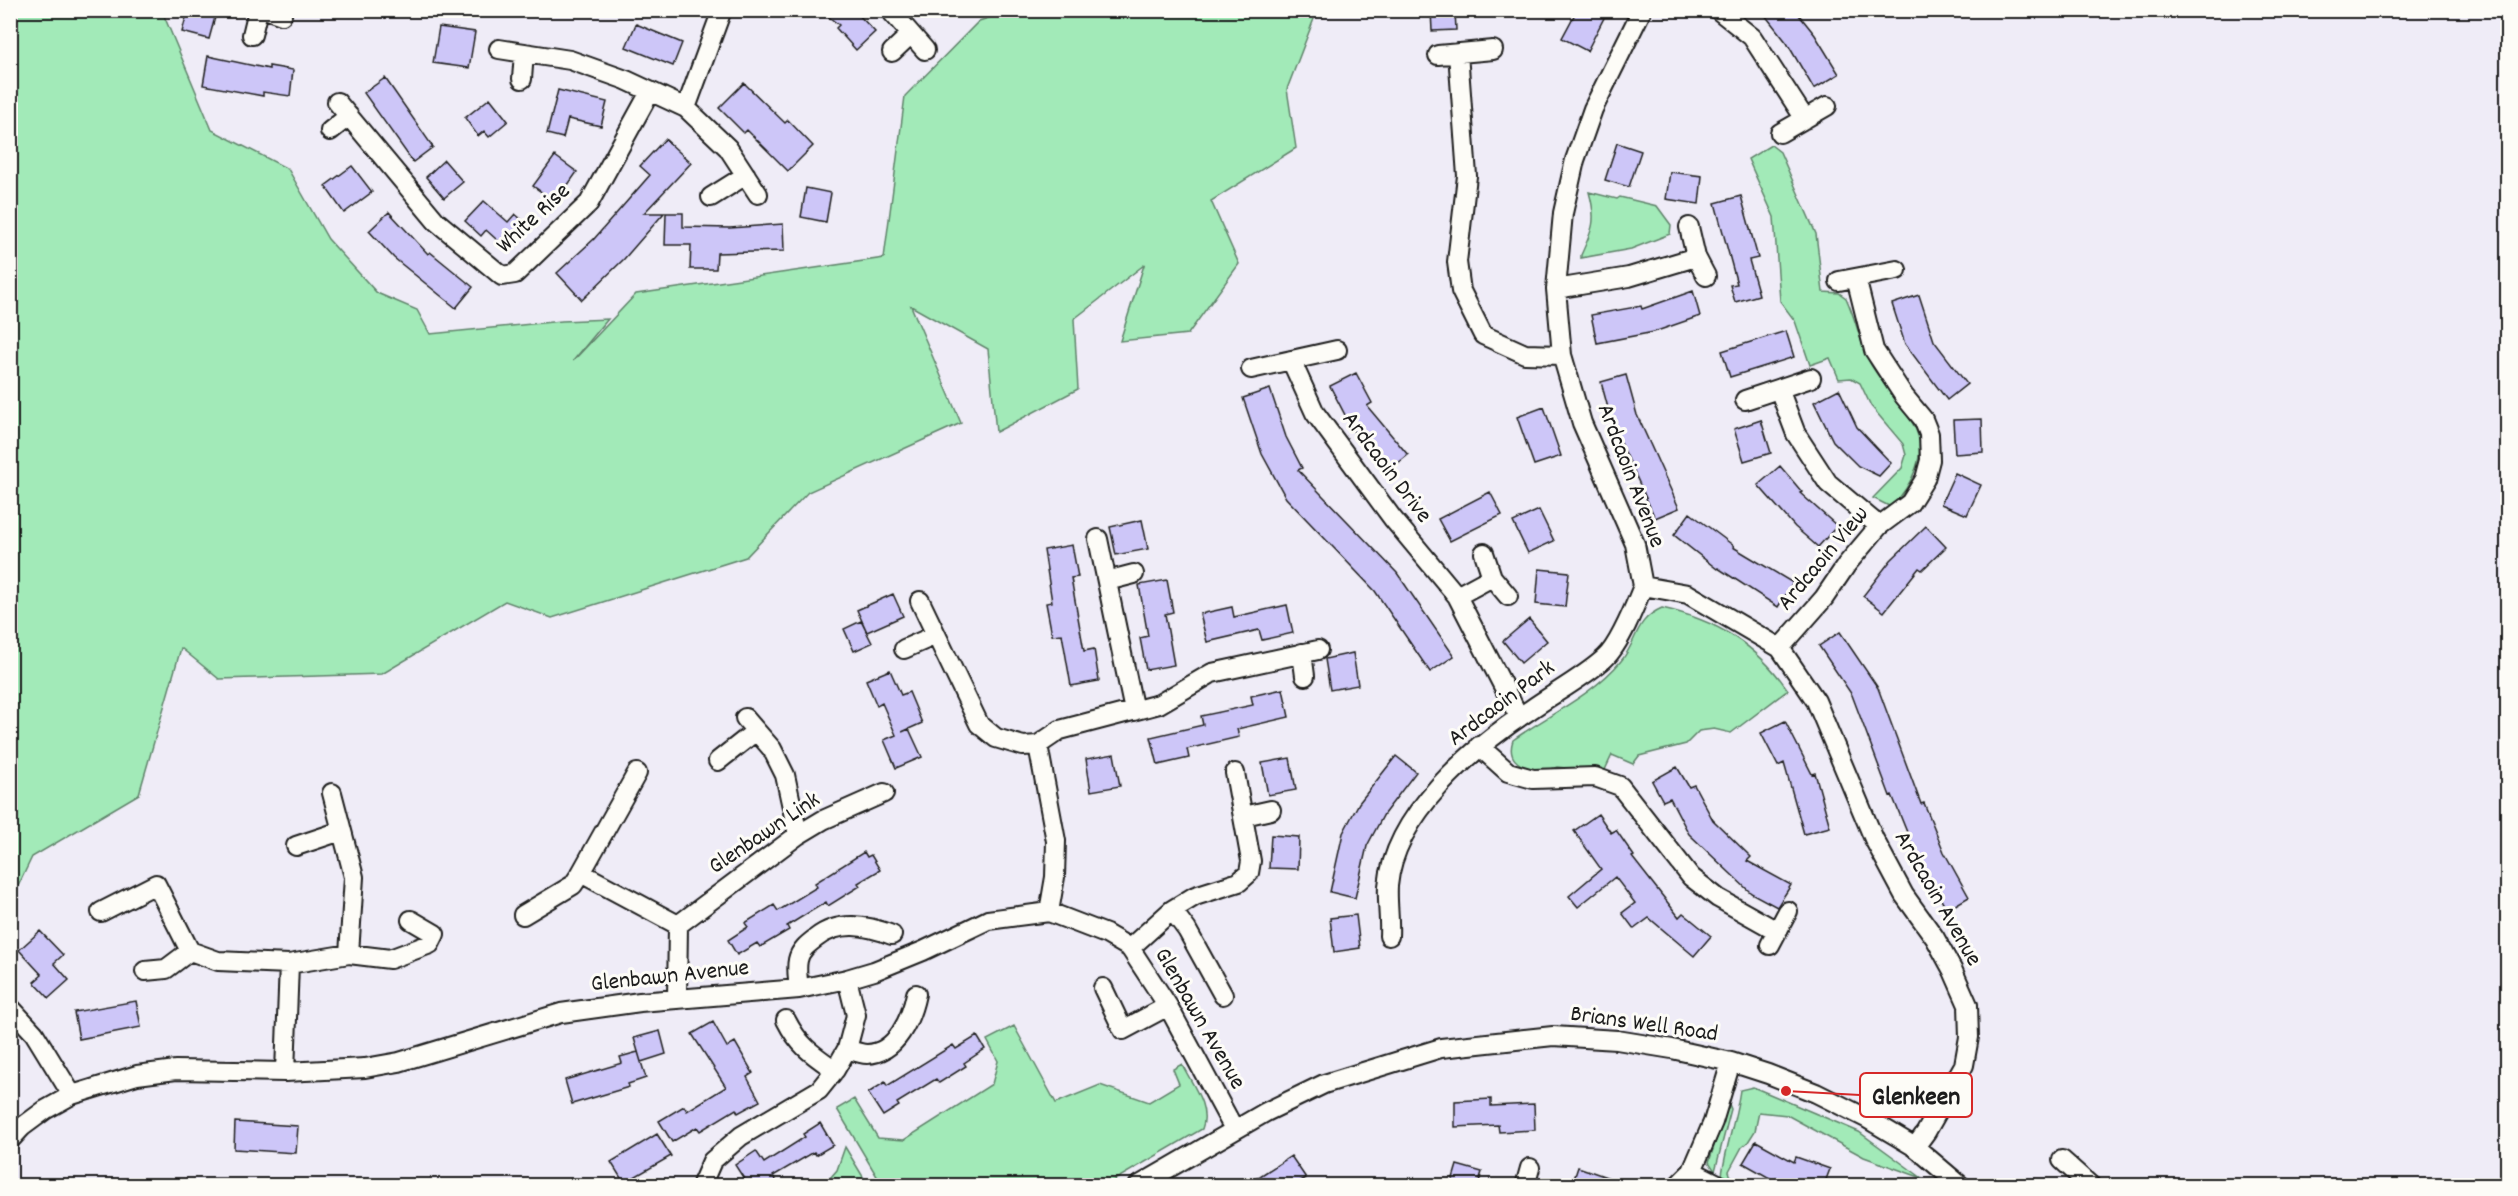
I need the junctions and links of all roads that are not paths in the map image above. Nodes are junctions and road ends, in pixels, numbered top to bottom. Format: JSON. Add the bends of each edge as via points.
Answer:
{"nodes":[{"id":1,"x":258,"y":10,"type":"edge"},
{"id":2,"x":722,"y":10,"type":"edge"},
{"id":3,"x":890,"y":10,"type":"edge"},
{"id":4,"x":1642,"y":10,"type":"edge"},
{"id":5,"x":1718,"y":10,"type":"edge"},
{"id":6,"x":911,"y":34,"type":"junction"},
{"id":7,"x":252,"y":35,"type":"dead end"},
{"id":8,"x":499,"y":49,"type":"dead end"},
{"id":9,"x":925,"y":50,"type":"dead end"},
{"id":10,"x":1493,"y":50,"type":"dead end"},
{"id":11,"x":524,"y":52,"type":"junction"},
{"id":12,"x":892,"y":52,"type":"dead end"},
{"id":13,"x":1458,"y":53,"type":"junction"},
{"id":14,"x":1438,"y":55,"type":"dead end"},
{"id":15,"x":522,"y":79,"type":"dead end"},
{"id":16,"x":650,"y":92,"type":"junction"},
{"id":17,"x":337,"y":102,"type":"dead end"},
{"id":18,"x":1827,"y":106,"type":"dead end"},
{"id":19,"x":686,"y":108,"type":"junction"},
{"id":20,"x":349,"y":116,"type":"junction"},
{"id":21,"x":1805,"y":119,"type":"junction"},
{"id":22,"x":330,"y":131,"type":"dead end"},
{"id":23,"x":1780,"y":134,"type":"dead end"},
{"id":24,"x":746,"y":175,"type":"junction"},
{"id":25,"x":758,"y":194,"type":"dead end"},
{"id":26,"x":711,"y":197,"type":"dead end"},
{"id":27,"x":1689,"y":227,"type":"dead end"},
{"id":28,"x":1696,"y":257,"type":"junction"},
{"id":29,"x":1897,"y":270,"type":"dead end"},
{"id":30,"x":1706,"y":276,"type":"dead end"},
{"id":31,"x":1556,"y":288,"type":"junction"},
{"id":32,"x":1337,"y":350,"type":"dead end"},
{"id":33,"x":1562,"y":355,"type":"junction"},
{"id":34,"x":1291,"y":360,"type":"junction"},
{"id":35,"x":1251,"y":369,"type":"dead end"},
{"id":36,"x":1811,"y":378,"type":"dead end"},
{"id":37,"x":1779,"y":388,"type":"junction"},
{"id":38,"x":1745,"y":400,"type":"dead end"},
{"id":39,"x":1879,"y":526,"type":"junction"},
{"id":40,"x":1098,"y":539,"type":"dead end"},
{"id":41,"x":1484,"y":553,"type":"dead end"},
{"id":42,"x":1134,"y":574,"type":"dead end"},
{"id":43,"x":1492,"y":577,"type":"junction"},
{"id":44,"x":1107,"y":581,"type":"junction"},
{"id":45,"x":1643,"y":586,"type":"junction"},
{"id":46,"x":1456,"y":596,"type":"junction"},
{"id":47,"x":1508,"y":596,"type":"dead end"},
{"id":48,"x":920,"y":601,"type":"dead end"},
{"id":49,"x":936,"y":635,"type":"junction"},
{"id":50,"x":1780,"y":648,"type":"junction"},
{"id":51,"x":904,"y":649,"type":"dead end"},
{"id":52,"x":1305,"y":676,"type":"dead end"},
{"id":53,"x":1134,"y":711,"type":"junction"},
{"id":54,"x":1519,"y":717,"type":"junction"},
{"id":55,"x":1038,"y":745,"type":"junction"},
{"id":56,"x":1479,"y":746,"type":"junction"},
{"id":57,"x":718,"y":761,"type":"dead end"},
{"id":58,"x":637,"y":773,"type":"dead end"},
{"id":59,"x":1234,"y":773,"type":"dead end"},
{"id":60,"x":332,"y":793,"type":"dead end"},
{"id":61,"x":885,"y":793,"type":"dead end"},
{"id":62,"x":1271,"y":810,"type":"dead end"},
{"id":63,"x":1244,"y":816,"type":"junction"},
{"id":64,"x":341,"y":831,"type":"junction"},
{"id":65,"x":798,"y":835,"type":"junction"},
{"id":66,"x":296,"y":846,"type":"dead end"},
{"id":67,"x":581,"y":873,"type":"junction"},
{"id":68,"x":1172,"y":910,"type":"junction"},
{"id":69,"x":1788,"y":911,"type":"dead end"},
{"id":70,"x":101,"y":912,"type":"dead end"},
{"id":71,"x":1049,"y":912,"type":"junction"},
{"id":72,"x":523,"y":915,"type":"dead end"},
{"id":73,"x":411,"y":920,"type":"dead end"},
{"id":74,"x":678,"y":925,"type":"junction"},
{"id":75,"x":892,"y":935,"type":"dead end"},
{"id":76,"x":1389,"y":936,"type":"dead end"},
{"id":77,"x":1130,"y":948,"type":"junction"},
{"id":78,"x":190,"y":951,"type":"junction"},
{"id":79,"x":349,"y":954,"type":"junction"},
{"id":80,"x":289,"y":964,"type":"junction"},
{"id":81,"x":145,"y":972,"type":"dead end"},
{"id":82,"x":847,"y":979,"type":"junction"},
{"id":83,"x":1103,"y":988,"type":"dead end"},
{"id":84,"x":799,"y":989,"type":"junction"},
{"id":85,"x":915,"y":994,"type":"dead end"},
{"id":86,"x":1223,"y":995,"type":"dead end"},
{"id":87,"x":676,"y":999,"type":"junction"},
{"id":88,"x":10,"y":1006,"type":"edge"},
{"id":89,"x":1168,"y":1006,"type":"junction"},
{"id":90,"x":786,"y":1020,"type":"dead end"},
{"id":91,"x":848,"y":1050,"type":"junction"},
{"id":92,"x":1731,"y":1062,"type":"junction"},
{"id":93,"x":835,"y":1070,"type":"junction"},
{"id":94,"x":285,"y":1072,"type":"junction"},
{"id":95,"x":72,"y":1095,"type":"junction"},
{"id":96,"x":1234,"y":1130,"type":"junction"},
{"id":97,"x":10,"y":1140,"type":"edge"},
{"id":98,"x":1915,"y":1147,"type":"junction"},
{"id":99,"x":2062,"y":1160,"type":"dead end"},
{"id":100,"x":1692,"y":1171,"type":"junction"},
{"id":101,"x":701,"y":1185,"type":"edge"},
{"id":102,"x":1138,"y":1185,"type":"edge"},
{"id":103,"x":1677,"y":1185,"type":"edge"},
{"id":104,"x":1722,"y":1185,"type":"edge"},
{"id":105,"x":1961,"y":1185,"type":"edge"},
{"id":106,"x":2091,"y":1185,"type":"edge"}],
"edges":[{"from":1,"to":7,"type":"street"},
{"from":2,"to":19,"type":"street"},
{"from":3,"to":6,"type":"street"},
{"from":4,"to":31,"type":"street","name":"Ardcaoin Avenue","via":[[1593,109],[1575,159],[1563,213]]},
{"from":5,"to":21,"type":"street","via":[[1752,37]]},
{"from":6,"to":9,"type":"street"},
{"from":6,"to":12,"type":"street"},
{"from":8,"to":11,"type":"street"},
{"from":10,"to":13,"type":"street"},
{"from":11,"to":15,"type":"street"},
{"from":11,"to":16,"type":"street","via":[[570,60]]},
{"from":13,"to":14,"type":"street"},
{"from":13,"to":33,"type":"street","via":[[1467,176],[1457,262],[1461,291],[1482,335],[1525,354]]},
{"from":16,"to":19,"type":"street"},
{"from":16,"to":20,"type":"street","name":"White Rise","via":[[589,203],[515,274],[502,276],[435,221]]},
{"from":17,"to":20,"type":"street","name":"White Rise"},
{"from":18,"to":21,"type":"street"},
{"from":19,"to":24,"type":"street","via":[[728,148]]},
{"from":20,"to":22,"type":"street"},
{"from":21,"to":23,"type":"street"},
{"from":24,"to":25,"type":"street"},
{"from":24,"to":26,"type":"street"},
{"from":27,"to":28,"type":"street"},
{"from":28,"to":30,"type":"street"},
{"from":28,"to":31,"type":"street","via":[[1629,277]]},
{"from":29,"to":39,"type":"street","name":"Ardcaoin View","via":[[1847,280],[1874,350],[1923,419],[1929,434],[1930,460],[1925,480],[1910,503]]},
{"from":31,"to":33,"type":"street","name":"Ardcaoin Avenue"},
{"from":32,"to":34,"type":"street"},
{"from":33,"to":45,"type":"street","name":"Ardcaoin Avenue","via":[[1582,423],[1635,544]]},
{"from":34,"to":35,"type":"street"},
{"from":34,"to":46,"type":"street","name":"Ardcaoin Drive","via":[[1315,413]]},
{"from":36,"to":37,"type":"street"},
{"from":37,"to":38,"type":"street"},
{"from":37,"to":39,"type":"street","via":[[1796,434],[1828,483]]},
{"from":39,"to":50,"type":"street","name":"Ardcaoin View"},
{"from":40,"to":44,"type":"street"},
{"from":41,"to":43,"type":"street"},
{"from":42,"to":44,"type":"street"},
{"from":43,"to":46,"type":"street"},
{"from":43,"to":47,"type":"street"},
{"from":44,"to":53,"type":"street"},
{"from":45,"to":50,"type":"street","name":"Ardcaoin Avenue","via":[[1688,594]]},
{"from":45,"to":54,"type":"street","name":"Ardcaoin Park","via":[[1631,616],[1606,657]]},
{"from":46,"to":54,"type":"street","name":"Ardcaoin Drive"},
{"from":48,"to":49,"type":"street"},
{"from":49,"to":51,"type":"street"},
{"from":49,"to":55,"type":"street","via":[[979,724],[996,738],[1023,746]]},
{"from":50,"to":98,"type":"street","name":"Ardcaoin Avenue","via":[[1816,701],[1874,839],[1904,895],[1935,938],[1968,1005],[1969,1036],[1964,1065]]},
{"from":52,"to":53,"type":"street","via":[[1310,651],[1212,673],[1159,704]]},
{"from":53,"to":55,"type":"street","via":[[1060,730]]},
{"from":54,"to":56,"type":"street","name":"Ardcaoin Park"},
{"from":55,"to":71,"type":"street","via":[[1056,841]]},
{"from":56,"to":69,"type":"street","via":[[1508,772],[1533,779],[1595,777],[1620,786],[1691,877],[1718,898],[1773,938]]},
{"from":56,"to":76,"type":"street","name":"Ardcaoin Park","via":[[1433,792],[1396,854],[1388,885]]},
{"from":57,"to":65,"type":"street","via":[[751,724],[772,749],[785,775]]},
{"from":58,"to":67,"type":"street"},
{"from":59,"to":63,"type":"street"},
{"from":60,"to":64,"type":"street"},
{"from":61,"to":65,"type":"street","name":"Glenbawn Link"},
{"from":62,"to":63,"type":"street"},
{"from":63,"to":68,"type":"street","via":[[1251,861],[1249,873],[1239,882],[1195,896]]},
{"from":64,"to":66,"type":"street"},
{"from":64,"to":79,"type":"street","via":[[354,877]]},
{"from":65,"to":74,"type":"street","name":"Glenbawn Link"},
{"from":67,"to":72,"type":"street","via":[[573,885]]},
{"from":67,"to":74,"type":"street"},
{"from":68,"to":77,"type":"street"},
{"from":68,"to":86,"type":"street"},
{"from":70,"to":78,"type":"street","via":[[156,884]]},
{"from":71,"to":77,"type":"street","name":"Glenbawn Avenue","via":[[1106,934]]},
{"from":71,"to":82,"type":"street","name":"Glenbawn Avenue","via":[[988,920],[913,955]]},
{"from":73,"to":79,"type":"street","via":[[435,934],[430,944],[390,959]]},
{"from":74,"to":87,"type":"street"},
{"from":75,"to":84,"type":"street","via":[[871,927],[842,926],[824,932],[805,946],[798,960]]},
{"from":77,"to":89,"type":"street","name":"Glenbawn Avenue"},
{"from":78,"to":80,"type":"street","via":[[218,960]]},
{"from":78,"to":81,"type":"street","via":[[165,969]]},
{"from":79,"to":80,"type":"street"},
{"from":80,"to":94,"type":"street"},
{"from":82,"to":84,"type":"street","name":"Glenbawn Avenue"},
{"from":82,"to":91,"type":"street","via":[[856,1016]]},
{"from":83,"to":89,"type":"street","via":[[1123,1030]]},
{"from":84,"to":87,"type":"street","name":"Glenbawn Avenue"},
{"from":85,"to":91,"type":"street","via":[[911,1015],[900,1035],[886,1047],[867,1054]]},
{"from":87,"to":94,"type":"street","name":"Glenbawn Avenue","via":[[561,1013],[399,1062],[365,1068]]},
{"from":88,"to":95,"type":"street","via":[[34,1033]]},
{"from":89,"to":96,"type":"street","name":"Glenbawn Avenue"},
{"from":90,"to":93,"type":"street","via":[[807,1051]]},
{"from":91,"to":93,"type":"street"},
{"from":92,"to":96,"type":"street","name":"Brians Well Road","via":[[1617,1040],[1554,1036],[1441,1048],[1324,1084]]},
{"from":92,"to":98,"type":"street","name":"Brians Well Road","via":[[1816,1093]]},
{"from":92,"to":100,"type":"street","via":[[1713,1122]]},
{"from":93,"to":101,"type":"street","via":[[819,1090],[741,1136],[712,1161]]},
{"from":94,"to":95,"type":"street","name":"Glenbawn Avenue","via":[[176,1071],[137,1075]]},
{"from":95,"to":97,"type":"street","name":"Glenbawn Avenue","via":[[37,1116]]},
{"from":96,"to":102,"type":"street","name":"Brians Well Road"},
{"from":98,"to":105,"type":"street","name":"Brians Well Road"},
{"from":99,"to":106,"type":"street"},
{"from":100,"to":103,"type":"street"},
{"from":100,"to":104,"type":"street"}]}
